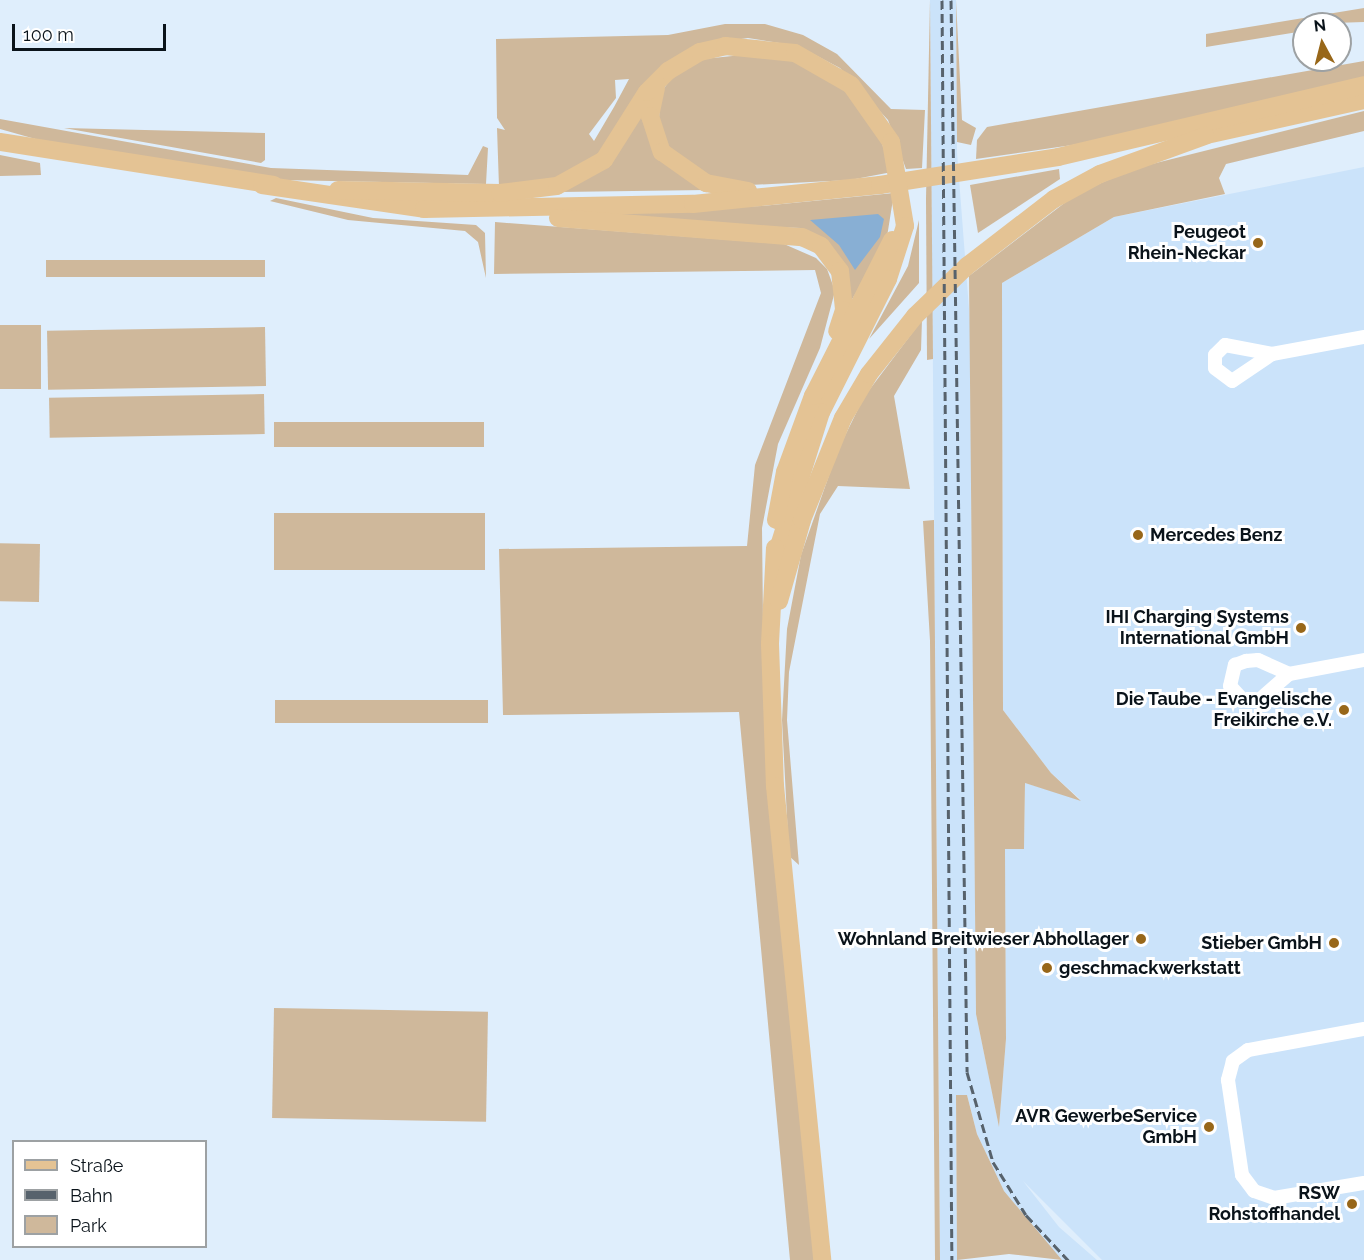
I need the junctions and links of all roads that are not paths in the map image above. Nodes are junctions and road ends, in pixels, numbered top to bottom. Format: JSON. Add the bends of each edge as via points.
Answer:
{"nodes":[{"id":1,"x":658,"y":83,"type":"junction"},
{"id":2,"x":1364,"y":85,"type":"edge"},
{"id":3,"x":1364,"y":100,"type":"edge"},
{"id":4,"x":1205,"y":136,"type":"junction"},
{"id":5,"x":0,"y":142,"type":"edge"},
{"id":6,"x":1058,"y":157,"type":"junction"},
{"id":7,"x":262,"y":185,"type":"junction"},
{"id":8,"x":902,"y":194,"type":"junction"},
{"id":9,"x":770,"y":196,"type":"junction"},
{"id":10,"x":495,"y":202,"type":"junction"},
{"id":11,"x":1364,"y":337,"type":"edge"},
{"id":12,"x":1272,"y":354,"type":"dead end"},
{"id":13,"x":825,"y":370,"type":"junction"},
{"id":14,"x":775,"y":559,"type":"junction"},
{"id":15,"x":770,"y":628,"type":"junction"},
{"id":16,"x":1364,"y":660,"type":"edge"},
{"id":17,"x":1289,"y":674,"type":"dead end"},
{"id":18,"x":1364,"y":1029,"type":"edge"},
{"id":19,"x":1364,"y":1183,"type":"edge"},
{"id":20,"x":822,"y":1260,"type":"edge"}],
"edges":[{"from":1,"to":8,"type":"main road","via":[[682,60],[726,46],[772,47],[816,61],[851,85],[880,121],[898,168]]},
{"from":1,"to":9,"type":"main road","via":[[652,131],[673,164],[706,183]]},
{"from":1,"to":10,"type":"main road","via":[[647,92],[616,146],[591,170],[557,186]]},
{"from":2,"to":6,"type":"main road"},
{"from":3,"to":4,"type":"main road"},
{"from":4,"to":6,"type":"main road"},
{"from":4,"to":15,"type":"main road","via":[[1100,174],[1010,232],[947,283],[901,332],[869,374],[830,446]]},
{"from":5,"to":7,"type":"main road"},
{"from":6,"to":9,"type":"main road"},
{"from":7,"to":10,"type":"main road"},
{"from":7,"to":10,"type":"main road","via":[[376,205]]},
{"from":8,"to":13,"type":"main road","via":[[891,245]]},
{"from":8,"to":14,"type":"main road","via":[[905,226],[896,261],[822,412]]},
{"from":9,"to":10,"type":"main road"},
{"from":10,"to":13,"type":"main road","via":[[662,230],[802,237],[832,258],[845,288],[844,310]]},
{"from":11,"to":12,"type":"street"},
{"from":13,"to":14,"type":"main road","via":[[785,472]]},
{"from":14,"to":15,"type":"main road"},
{"from":15,"to":20,"type":"main road","via":[[775,786]]},
{"from":16,"to":17,"type":"street"},
{"from":18,"to":19,"type":"street","via":[[1248,1050],[1233,1061],[1228,1080],[1242,1175],[1254,1191],[1274,1198]]}]}
